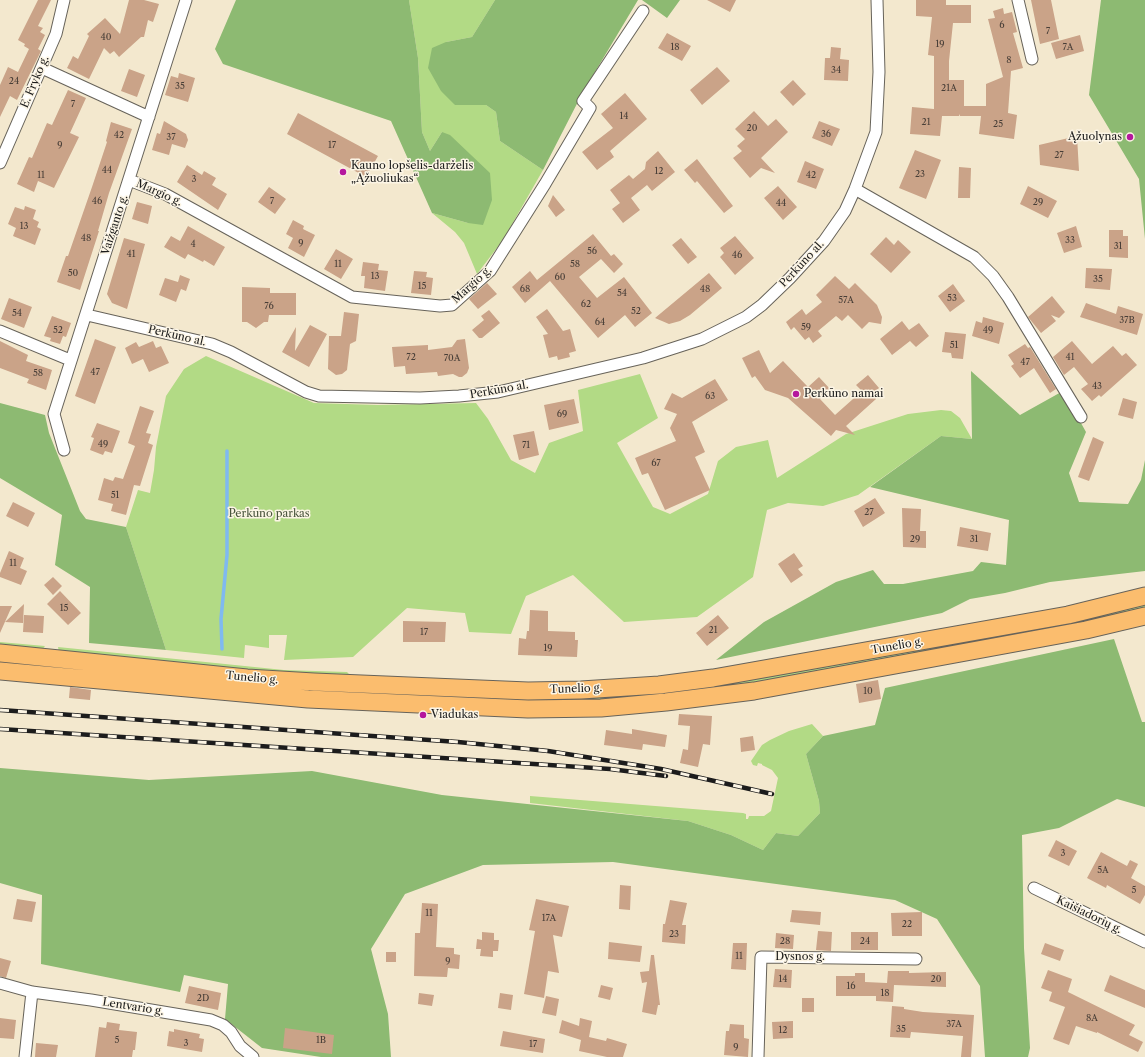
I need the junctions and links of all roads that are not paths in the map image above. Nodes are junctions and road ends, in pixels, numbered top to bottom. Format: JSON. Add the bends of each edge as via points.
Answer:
{"nodes":[{"id":1,"x":64,"y":0,"type":"edge"},
{"id":2,"x":186,"y":0,"type":"edge"},
{"id":3,"x":877,"y":0,"type":"edge"},
{"id":4,"x":1018,"y":0,"type":"edge"},
{"id":5,"x":643,"y":11,"type":"dead end"},
{"id":6,"x":1032,"y":59,"type":"dead end"},
{"id":7,"x":42,"y":68,"type":"junction"},
{"id":8,"x":149,"y":117,"type":"junction"},
{"id":9,"x":0,"y":163,"type":"edge"},
{"id":10,"x":130,"y":180,"type":"junction"},
{"id":11,"x":855,"y":190,"type":"junction"},
{"id":12,"x":87,"y":315,"type":"junction"},
{"id":13,"x":0,"y":331,"type":"edge"},
{"id":14,"x":70,"y":360,"type":"junction"},
{"id":15,"x":1081,"y":417,"type":"dead end"},
{"id":16,"x":64,"y":450,"type":"dead end"},
{"id":17,"x":1145,"y":596,"type":"edge"},
{"id":18,"x":1145,"y":616,"type":"edge"},
{"id":19,"x":0,"y":652,"type":"edge"},
{"id":20,"x":0,"y":671,"type":"edge"},
{"id":21,"x":1034,"y":888,"type":"dead end"},
{"id":22,"x":1145,"y":942,"type":"edge"},
{"id":23,"x":916,"y":958,"type":"dead end"},
{"id":24,"x":0,"y":983,"type":"edge"},
{"id":25,"x":32,"y":992,"type":"junction"},
{"id":26,"x":25,"y":1057,"type":"edge"},
{"id":27,"x":253,"y":1057,"type":"edge"},
{"id":28,"x":758,"y":1057,"type":"edge"}],
"edges":[{"from":1,"to":7,"type":"street","name":"E. Fryko g.","via":[[56,34]]},
{"from":2,"to":8,"type":"street","name":"Vaižganto g."},
{"from":3,"to":11,"type":"street","name":"Perkūno al.","via":[[879,72],[876,132]]},
{"from":4,"to":6,"type":"street"},
{"from":5,"to":10,"type":"street","name":"Margio g.","via":[[583,101],[590,108],[490,271],[452,305],[352,297],[165,194]]},
{"from":7,"to":8,"type":"street"},
{"from":7,"to":9,"type":"street","name":"E. Fryko g."},
{"from":8,"to":10,"type":"street","name":"Vaižganto g."},
{"from":10,"to":12,"type":"street","name":"Vaižganto g."},
{"from":11,"to":12,"type":"street","name":"Perkūno al.","via":[[845,211],[824,241],[762,305],[740,320],[716,333],[675,349],[498,392],[420,398],[319,396],[306,392],[212,344]]},
{"from":11,"to":15,"type":"street","via":[[965,252],[993,276]]},
{"from":12,"to":14,"type":"street","name":"Vaižganto g."},
{"from":13,"to":14,"type":"street"},
{"from":14,"to":16,"type":"street","name":"Vaižganto g.","via":[[54,414]]},
{"from":17,"to":19,"type":"main road","name":"Tunelio g.","via":[[1068,615],[713,678],[659,685],[580,690],[528,691],[246,678]]},
{"from":18,"to":20,"type":"main road","name":"Tunelio g.","via":[[1078,632],[754,691],[601,708],[528,709],[308,699]]},
{"from":21,"to":22,"type":"street","name":"Kaišiadorių g."},
{"from":23,"to":28,"type":"street","name":"Dysnos g.","via":[[761,957]]},
{"from":24,"to":25,"type":"street","name":"Lentvario g."},
{"from":25,"to":26,"type":"street"},
{"from":25,"to":27,"type":"street","name":"Lentvario g.","via":[[211,1020],[231,1032],[240,1046]]}]}
